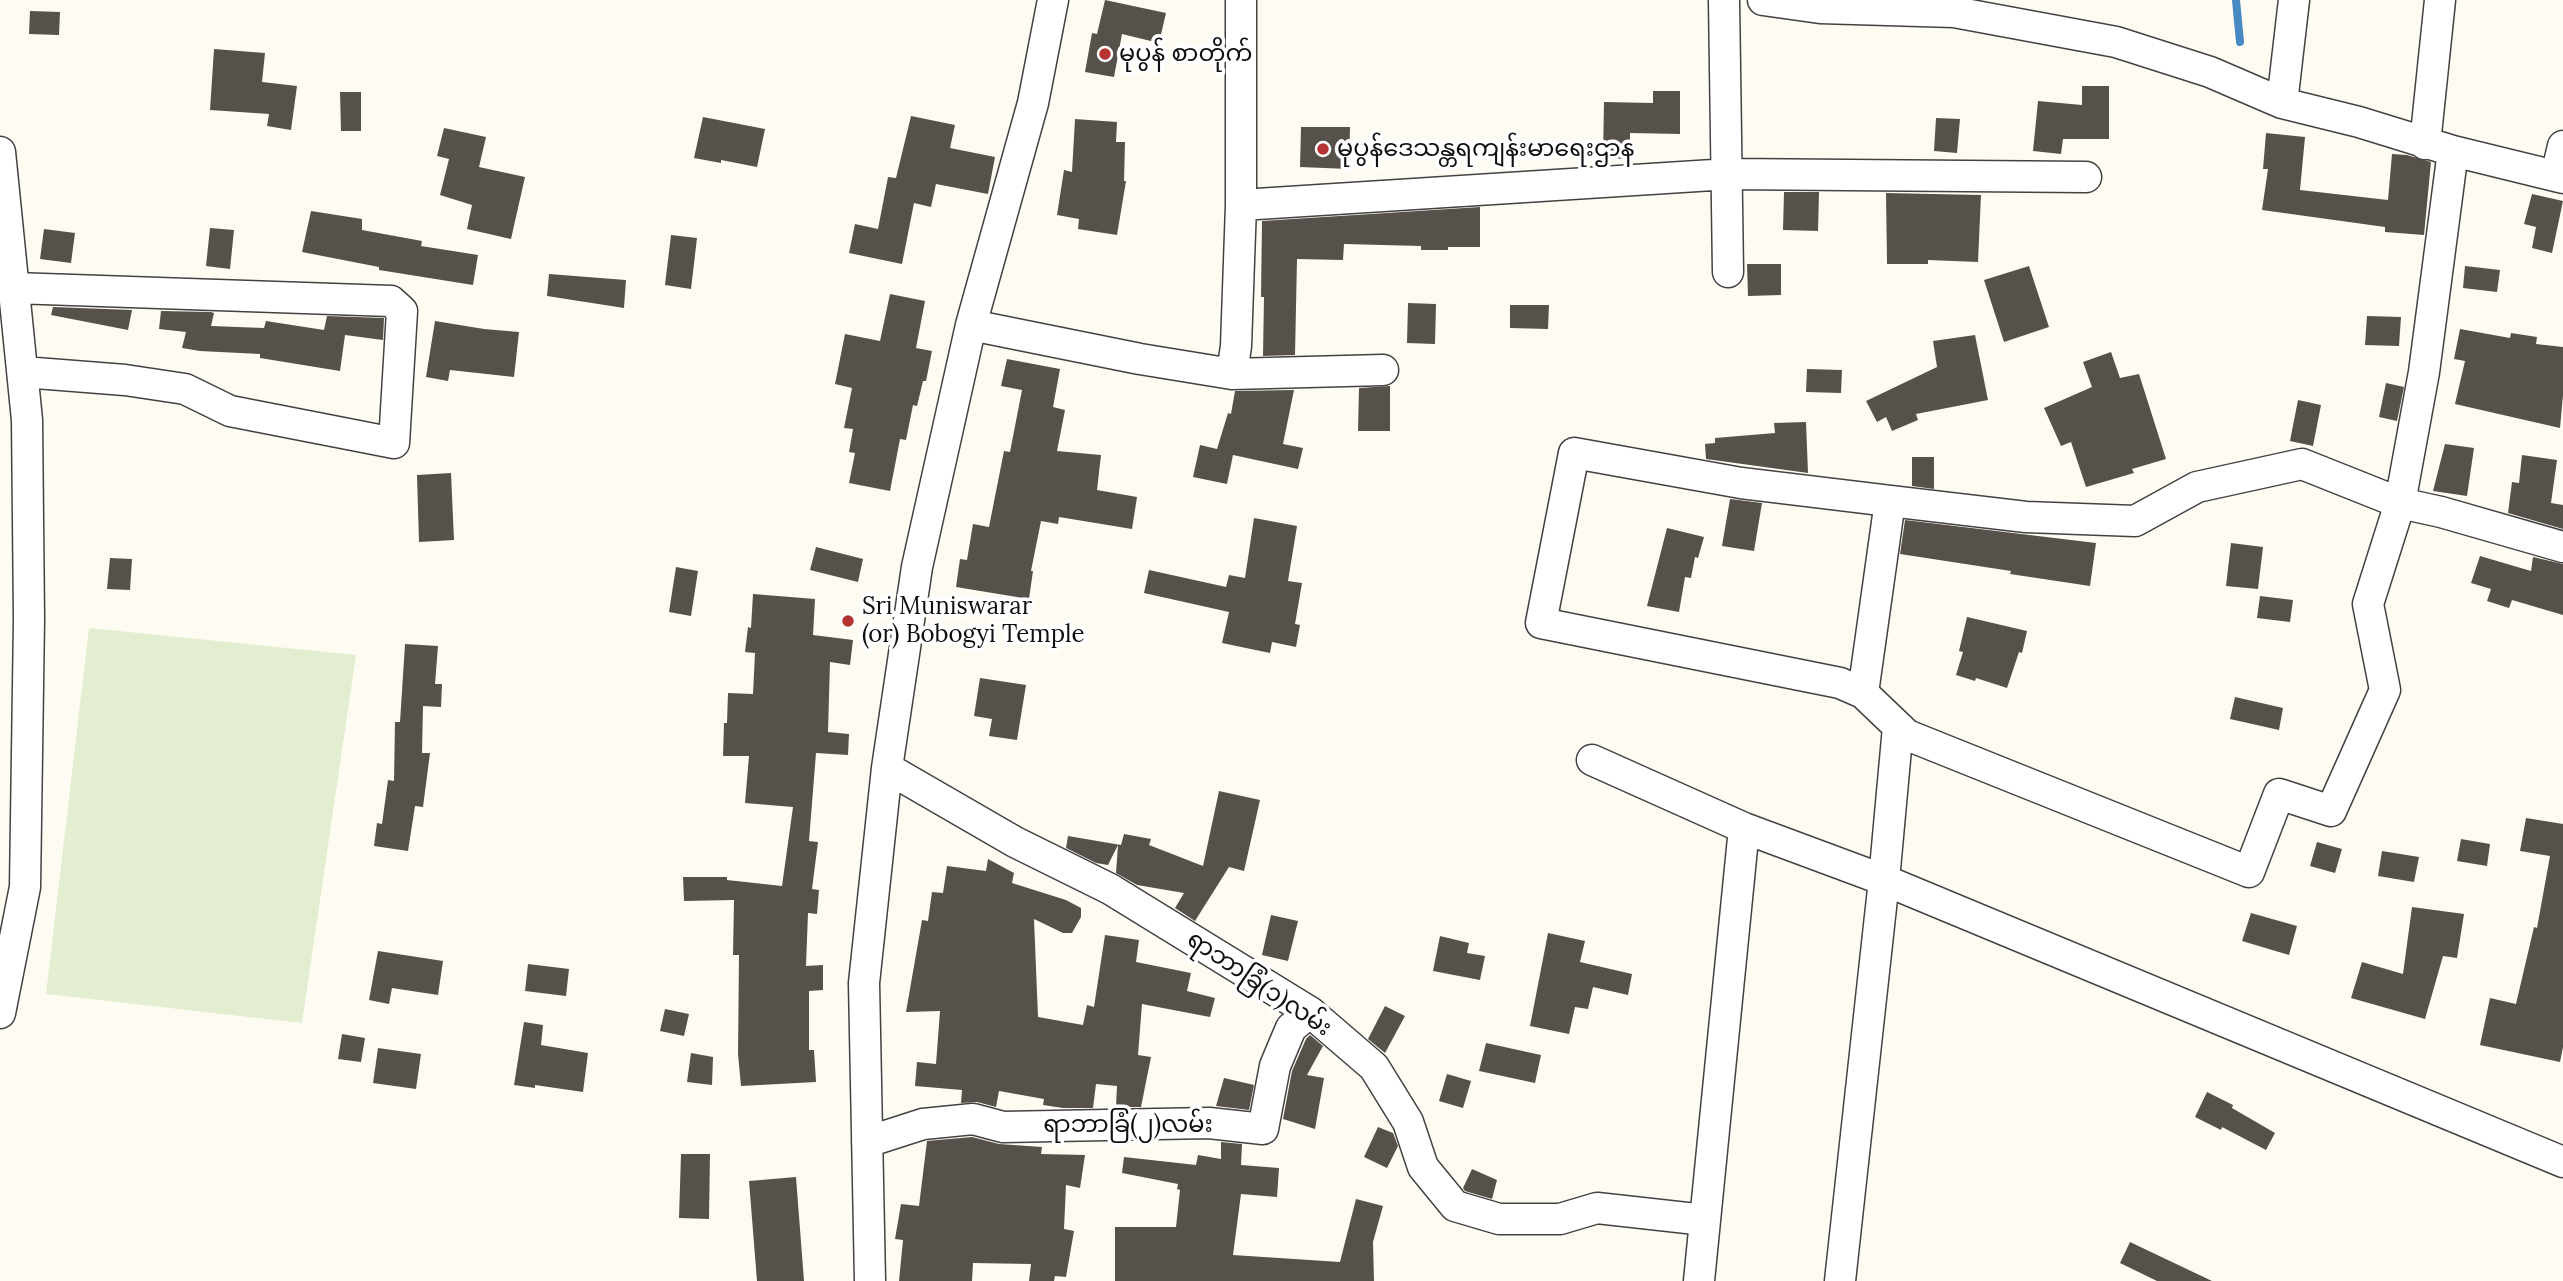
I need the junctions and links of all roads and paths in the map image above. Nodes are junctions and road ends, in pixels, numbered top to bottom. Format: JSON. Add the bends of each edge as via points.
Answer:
{"nodes":[{"id":1,"x":1053,"y":0,"type":"edge"},
{"id":2,"x":1241,"y":0,"type":"edge"},
{"id":3,"x":1724,"y":0,"type":"edge"},
{"id":4,"x":1763,"y":0,"type":"edge"},
{"id":5,"x":2294,"y":0,"type":"edge"},
{"id":6,"x":2440,"y":0,"type":"edge"},
{"id":7,"x":2282,"y":103,"type":"junction"},
{"id":8,"x":2563,"y":146,"type":"edge"},
{"id":9,"x":2439,"y":148,"type":"junction"},
{"id":10,"x":0,"y":152,"type":"edge"},
{"id":11,"x":1729,"y":174,"type":"junction"},
{"id":12,"x":2086,"y":177,"type":"dead end"},
{"id":13,"x":2560,"y":177,"type":"edge"},
{"id":14,"x":1241,"y":205,"type":"junction"},
{"id":15,"x":1728,"y":272,"type":"dead end"},
{"id":16,"x":14,"y":288,"type":"junction"},
{"id":17,"x":971,"y":326,"type":"junction"},
{"id":18,"x":1383,"y":370,"type":"dead end"},
{"id":19,"x":23,"y":372,"type":"junction"},
{"id":20,"x":1232,"y":374,"type":"junction"},
{"id":21,"x":1890,"y":501,"type":"junction"},
{"id":22,"x":2400,"y":503,"type":"junction"},
{"id":23,"x":2563,"y":547,"type":"edge"},
{"id":24,"x":1863,"y":693,"type":"junction"},
{"id":25,"x":1898,"y":727,"type":"junction"},
{"id":26,"x":1592,"y":760,"type":"dead end"},
{"id":27,"x":887,"y":768,"type":"junction"},
{"id":28,"x":1744,"y":828,"type":"junction"},
{"id":29,"x":1884,"y":880,"type":"junction"},
{"id":30,"x":1310,"y":1012,"type":"junction"},
{"id":31,"x":0,"y":1013,"type":"edge"},
{"id":32,"x":867,"y":1142,"type":"junction"},
{"id":33,"x":2563,"y":1162,"type":"edge"},
{"id":34,"x":1705,"y":1220,"type":"junction"},
{"id":35,"x":870,"y":1281,"type":"edge"},
{"id":36,"x":1699,"y":1281,"type":"edge"},
{"id":37,"x":1840,"y":1281,"type":"edge"}],
"edges":[{"from":1,"to":17,"type":"street","via":[[1033,103]]},
{"from":2,"to":14,"type":"street"},
{"from":3,"to":11,"type":"street"},
{"from":4,"to":7,"type":"street","via":[[1820,8],[1954,12],[2116,42],[2210,72]]},
{"from":5,"to":7,"type":"street"},
{"from":6,"to":9,"type":"street"},
{"from":7,"to":9,"type":"street"},
{"from":8,"to":13,"type":"street"},
{"from":9,"to":13,"type":"street"},
{"from":9,"to":22,"type":"street","via":[[2424,372]]},
{"from":10,"to":16,"type":"street"},
{"from":11,"to":12,"type":"street"},
{"from":11,"to":14,"type":"street"},
{"from":11,"to":15,"type":"street"},
{"from":14,"to":20,"type":"street"},
{"from":16,"to":19,"type":"street"},
{"from":16,"to":19,"type":"street","via":[[391,301],[402,311],[394,443],[230,411],[185,389]]},
{"from":17,"to":20,"type":"street"},
{"from":17,"to":27,"type":"street","via":[[917,567]]},
{"from":18,"to":20,"type":"street"},
{"from":19,"to":31,"type":"street","via":[[29,619],[25,887]]},
{"from":21,"to":22,"type":"street","via":[[2026,517],[2135,521],[2197,486],[2302,464]]},
{"from":21,"to":24,"type":"street"},
{"from":21,"to":24,"type":"street","via":[[1741,483],[1574,453],[1541,623],[1840,683]]},
{"from":22,"to":23,"type":"street"},
{"from":22,"to":25,"type":"street","via":[[2368,604],[2385,690],[2331,811],[2279,794],[2249,872],[1919,740]]},
{"from":24,"to":25,"type":"street"},
{"from":25,"to":29,"type":"street"},
{"from":26,"to":28,"type":"street"},
{"from":27,"to":30,"type":"street","name":"ရာဘာခြံ(၁)လမ်း","via":[[1015,842],[1110,889]]},
{"from":27,"to":32,"type":"street","via":[[864,983]]},
{"from":28,"to":29,"type":"street"},
{"from":28,"to":34,"type":"street"},
{"from":29,"to":33,"type":"street"},
{"from":29,"to":37,"type":"street"},
{"from":30,"to":32,"type":"street","name":"ရာဘာခြံ(၂)လမ်း","via":[[1291,1028],[1275,1066],[1264,1129],[1209,1123],[1003,1127],[973,1119],[923,1124]]},
{"from":30,"to":34,"type":"street","name":"ရာဘာခြံ(၁)လမ်း","via":[[1374,1067],[1408,1122],[1423,1167],[1455,1206],[1499,1219],[1560,1219],[1597,1208]]},
{"from":32,"to":35,"type":"street"},
{"from":34,"to":36,"type":"street"}]}
